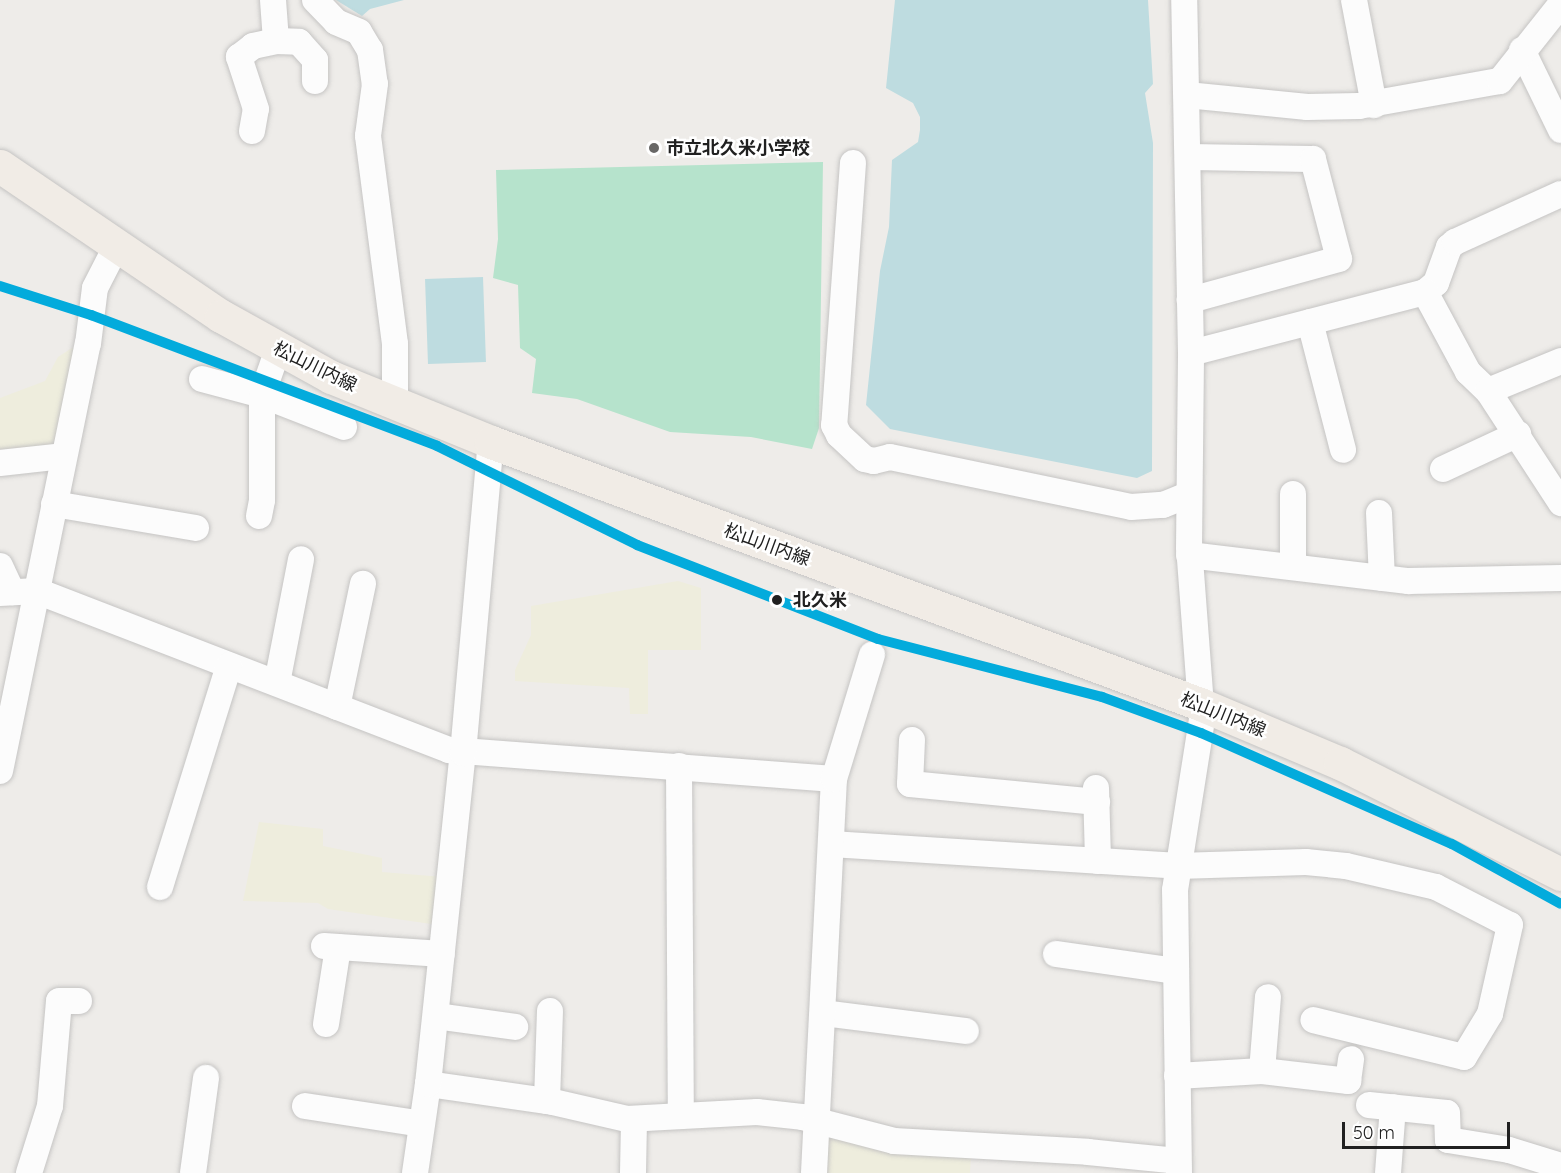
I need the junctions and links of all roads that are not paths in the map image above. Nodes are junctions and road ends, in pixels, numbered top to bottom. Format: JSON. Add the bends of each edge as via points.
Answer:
{"nodes":[{"id":1,"x":273,"y":0,"type":"edge"},
{"id":2,"x":315,"y":0,"type":"edge"},
{"id":3,"x":1184,"y":0,"type":"edge"},
{"id":4,"x":1354,"y":0,"type":"edge"},
{"id":5,"x":1555,"y":4,"type":"edge"},
{"id":6,"x":276,"y":41,"type":"junction"},
{"id":7,"x":1522,"y":50,"type":"junction"},
{"id":8,"x":315,"y":81,"type":"dead end"},
{"id":9,"x":1187,"y":95,"type":"junction"},
{"id":10,"x":1374,"y":105,"type":"junction"},
{"id":11,"x":1561,"y":130,"type":"edge"},
{"id":12,"x":252,"y":131,"type":"dead end"},
{"id":13,"x":1188,"y":157,"type":"junction"},
{"id":14,"x":853,"y":163,"type":"dead end"},
{"id":15,"x":0,"y":166,"type":"edge"},
{"id":16,"x":1561,"y":194,"type":"edge"},
{"id":17,"x":117,"y":245,"type":"junction"},
{"id":18,"x":1425,"y":292,"type":"junction"},
{"id":19,"x":1191,"y":300,"type":"junction"},
{"id":20,"x":1310,"y":322,"type":"junction"},
{"id":21,"x":278,"y":349,"type":"junction"},
{"id":22,"x":1191,"y":353,"type":"junction"},
{"id":23,"x":1561,"y":361,"type":"edge"},
{"id":24,"x":202,"y":379,"type":"dead end"},
{"id":25,"x":1488,"y":391,"type":"junction"},
{"id":26,"x":262,"y":395,"type":"junction"},
{"id":27,"x":395,"y":405,"type":"junction"},
{"id":28,"x":344,"y":427,"type":"dead end"},
{"id":29,"x":1518,"y":434,"type":"junction"},
{"id":30,"x":491,"y":442,"type":"junction"},
{"id":31,"x":1343,"y":450,"type":"dead end"},
{"id":32,"x":63,"y":456,"type":"junction"},
{"id":33,"x":0,"y":463,"type":"edge"},
{"id":34,"x":1443,"y":469,"type":"dead end"},
{"id":35,"x":1293,"y":494,"type":"dead end"},
{"id":36,"x":1188,"y":495,"type":"junction"},
{"id":37,"x":1561,"y":503,"type":"edge"},
{"id":38,"x":54,"y":504,"type":"junction"},
{"id":39,"x":1378,"y":513,"type":"dead end"},
{"id":40,"x":258,"y":516,"type":"dead end"},
{"id":41,"x":196,"y":528,"type":"dead end"},
{"id":42,"x":1189,"y":555,"type":"junction"},
{"id":43,"x":301,"y":559,"type":"dead end"},
{"id":44,"x":0,"y":566,"type":"edge"},
{"id":45,"x":1293,"y":567,"type":"junction"},
{"id":46,"x":1382,"y":578,"type":"junction"},
{"id":47,"x":1561,"y":578,"type":"edge"},
{"id":48,"x":363,"y":584,"type":"dead end"},
{"id":49,"x":16,"y":592,"type":"edge"},
{"id":50,"x":872,"y":655,"type":"dead end"},
{"id":51,"x":229,"y":665,"type":"junction"},
{"id":52,"x":277,"y":683,"type":"junction"},
{"id":53,"x":1200,"y":704,"type":"junction"},
{"id":54,"x":337,"y":707,"type":"junction"},
{"id":55,"x":912,"y":740,"type":"dead end"},
{"id":56,"x":463,"y":753,"type":"junction"},
{"id":57,"x":679,"y":766,"type":"junction"},
{"id":58,"x":0,"y":771,"type":"edge"},
{"id":59,"x":834,"y":779,"type":"junction"},
{"id":60,"x":831,"y":844,"type":"junction"},
{"id":61,"x":1098,"y":861,"type":"junction"},
{"id":62,"x":1178,"y":866,"type":"junction"},
{"id":63,"x":1561,"y":874,"type":"edge"},
{"id":64,"x":160,"y":887,"type":"dead end"},
{"id":65,"x":442,"y":954,"type":"junction"},
{"id":66,"x":1056,"y":954,"type":"dead end"},
{"id":67,"x":1176,"y":971,"type":"junction"},
{"id":68,"x":1268,"y":998,"type":"dead end"},
{"id":69,"x":79,"y":1001,"type":"dead end"},
{"id":70,"x":549,"y":1011,"type":"dead end"},
{"id":71,"x":823,"y":1013,"type":"junction"},
{"id":72,"x":436,"y":1016,"type":"junction"},
{"id":73,"x":1313,"y":1020,"type":"dead end"},
{"id":74,"x":326,"y":1024,"type":"dead end"},
{"id":75,"x":515,"y":1027,"type":"dead end"},
{"id":76,"x":966,"y":1031,"type":"dead end"},
{"id":77,"x":1351,"y":1059,"type":"dead end"},
{"id":78,"x":1262,"y":1071,"type":"junction"},
{"id":79,"x":1177,"y":1076,"type":"junction"},
{"id":80,"x":206,"y":1078,"type":"dead end"},
{"id":81,"x":428,"y":1084,"type":"junction"},
{"id":82,"x":547,"y":1101,"type":"junction"},
{"id":83,"x":305,"y":1106,"type":"dead end"},
{"id":84,"x":681,"y":1116,"type":"junction"},
{"id":85,"x":634,"y":1119,"type":"junction"},
{"id":86,"x":817,"y":1123,"type":"junction"},
{"id":87,"x":422,"y":1125,"type":"junction"},
{"id":88,"x":1561,"y":1166,"type":"edge"},
{"id":89,"x":1179,"y":1167,"type":"edge"},
{"id":90,"x":29,"y":1173,"type":"edge"},
{"id":91,"x":193,"y":1173,"type":"edge"},
{"id":92,"x":415,"y":1173,"type":"edge"},
{"id":93,"x":633,"y":1173,"type":"edge"},
{"id":94,"x":814,"y":1173,"type":"edge"},
{"id":95,"x":1388,"y":1173,"type":"edge"}],
"edges":[{"from":1,"to":6,"type":"street"},
{"from":2,"to":27,"type":"street","via":[[336,22],[359,32],[370,50],[375,84],[368,136],[395,344]]},
{"from":3,"to":9,"type":"street"},
{"from":4,"to":10,"type":"street"},
{"from":5,"to":7,"type":"street"},
{"from":6,"to":8,"type":"street","via":[[299,42],[308,48],[315,60]]},
{"from":6,"to":12,"type":"street","via":[[254,46],[239,57],[256,109]]},
{"from":7,"to":10,"type":"street","via":[[1511,72],[1500,81]]},
{"from":7,"to":11,"type":"street"},
{"from":9,"to":10,"type":"street","via":[[1307,107]]},
{"from":9,"to":13,"type":"street"},
{"from":13,"to":19,"type":"street"},
{"from":13,"to":19,"type":"street","via":[[1313,159],[1339,259]]},
{"from":14,"to":36,"type":"street","via":[[834,425],[839,435],[865,459],[890,457],[1131,507],[1163,505]]},
{"from":15,"to":17,"type":"main road","name":"松山川内線"},
{"from":16,"to":18,"type":"street","via":[[1455,242],[1449,247],[1436,283]]},
{"from":17,"to":21,"type":"main road","name":"松山川内線","via":[[221,316]]},
{"from":17,"to":32,"type":"street","via":[[95,288],[88,345]]},
{"from":18,"to":20,"type":"street"},
{"from":18,"to":25,"type":"street","via":[[1468,372]]},
{"from":19,"to":22,"type":"street"},
{"from":20,"to":22,"type":"street"},
{"from":20,"to":31,"type":"street"},
{"from":21,"to":26,"type":"street"},
{"from":21,"to":27,"type":"main road","name":"松山川内線"},
{"from":22,"to":36,"type":"street"},
{"from":23,"to":25,"type":"street"},
{"from":24,"to":26,"type":"street"},
{"from":25,"to":29,"type":"street"},
{"from":26,"to":28,"type":"street"},
{"from":26,"to":40,"type":"street","via":[[262,500]]},
{"from":27,"to":30,"type":"main road","name":"松山川内線"},
{"from":29,"to":34,"type":"street"},
{"from":29,"to":37,"type":"street"},
{"from":30,"to":53,"type":"main road","name":"松山川内線"},
{"from":30,"to":56,"type":"street"},
{"from":32,"to":33,"type":"street"},
{"from":32,"to":38,"type":"street"},
{"from":35,"to":45,"type":"street"},
{"from":36,"to":42,"type":"street"},
{"from":38,"to":41,"type":"street"},
{"from":38,"to":49,"type":"street"},
{"from":39,"to":46,"type":"street"},
{"from":42,"to":45,"type":"street"},
{"from":42,"to":53,"type":"street"},
{"from":43,"to":52,"type":"street"},
{"from":44,"to":49,"type":"street"},
{"from":45,"to":46,"type":"street"},
{"from":46,"to":47,"type":"street"},
{"from":48,"to":54,"type":"street"},
{"from":49,"to":51,"type":"street"},
{"from":49,"to":58,"type":"street"},
{"from":50,"to":59,"type":"street"},
{"from":51,"to":52,"type":"street"},
{"from":51,"to":64,"type":"street"},
{"from":52,"to":54,"type":"street"},
{"from":53,"to":62,"type":"street","via":[[1201,733]]},
{"from":53,"to":63,"type":"main road","name":"松山川内線","via":[[1340,764]]},
{"from":54,"to":56,"type":"street"},
{"from":55,"to":61,"type":"street","via":[[910,784],[1096,795]]},
{"from":56,"to":57,"type":"street"},
{"from":56,"to":65,"type":"street"},
{"from":57,"to":59,"type":"street"},
{"from":57,"to":84,"type":"street"},
{"from":59,"to":60,"type":"street"},
{"from":60,"to":61,"type":"street"},
{"from":60,"to":71,"type":"street"},
{"from":61,"to":62,"type":"street"},
{"from":62,"to":67,"type":"street"},
{"from":62,"to":73,"type":"street","via":[[1306,862],[1346,866],[1436,887],[1510,925],[1490,1014],[1464,1058]]},
{"from":65,"to":72,"type":"street"},
{"from":65,"to":74,"type":"street","via":[[331,946]]},
{"from":66,"to":67,"type":"street"},
{"from":67,"to":79,"type":"street"},
{"from":68,"to":78,"type":"street"},
{"from":69,"to":90,"type":"street","via":[[59,1001],[60,1108]]},
{"from":70,"to":82,"type":"street"},
{"from":71,"to":76,"type":"street"},
{"from":71,"to":86,"type":"street"},
{"from":72,"to":75,"type":"street"},
{"from":72,"to":81,"type":"street"},
{"from":77,"to":78,"type":"street","via":[[1348,1081]]},
{"from":78,"to":79,"type":"street"},
{"from":79,"to":89,"type":"street"},
{"from":80,"to":91,"type":"street"},
{"from":81,"to":82,"type":"street"},
{"from":81,"to":87,"type":"street"},
{"from":82,"to":85,"type":"street"},
{"from":83,"to":87,"type":"street"},
{"from":84,"to":85,"type":"street"},
{"from":84,"to":86,"type":"street","via":[[757,1112],[802,1117]]},
{"from":85,"to":93,"type":"street"},
{"from":86,"to":89,"type":"street","via":[[894,1141],[1088,1152]]},
{"from":86,"to":94,"type":"street"},
{"from":87,"to":92,"type":"street"},
{"from":88,"to":95,"type":"street","via":[[1509,1150],[1448,1140],[1447,1113],[1381,1106]]}]}
